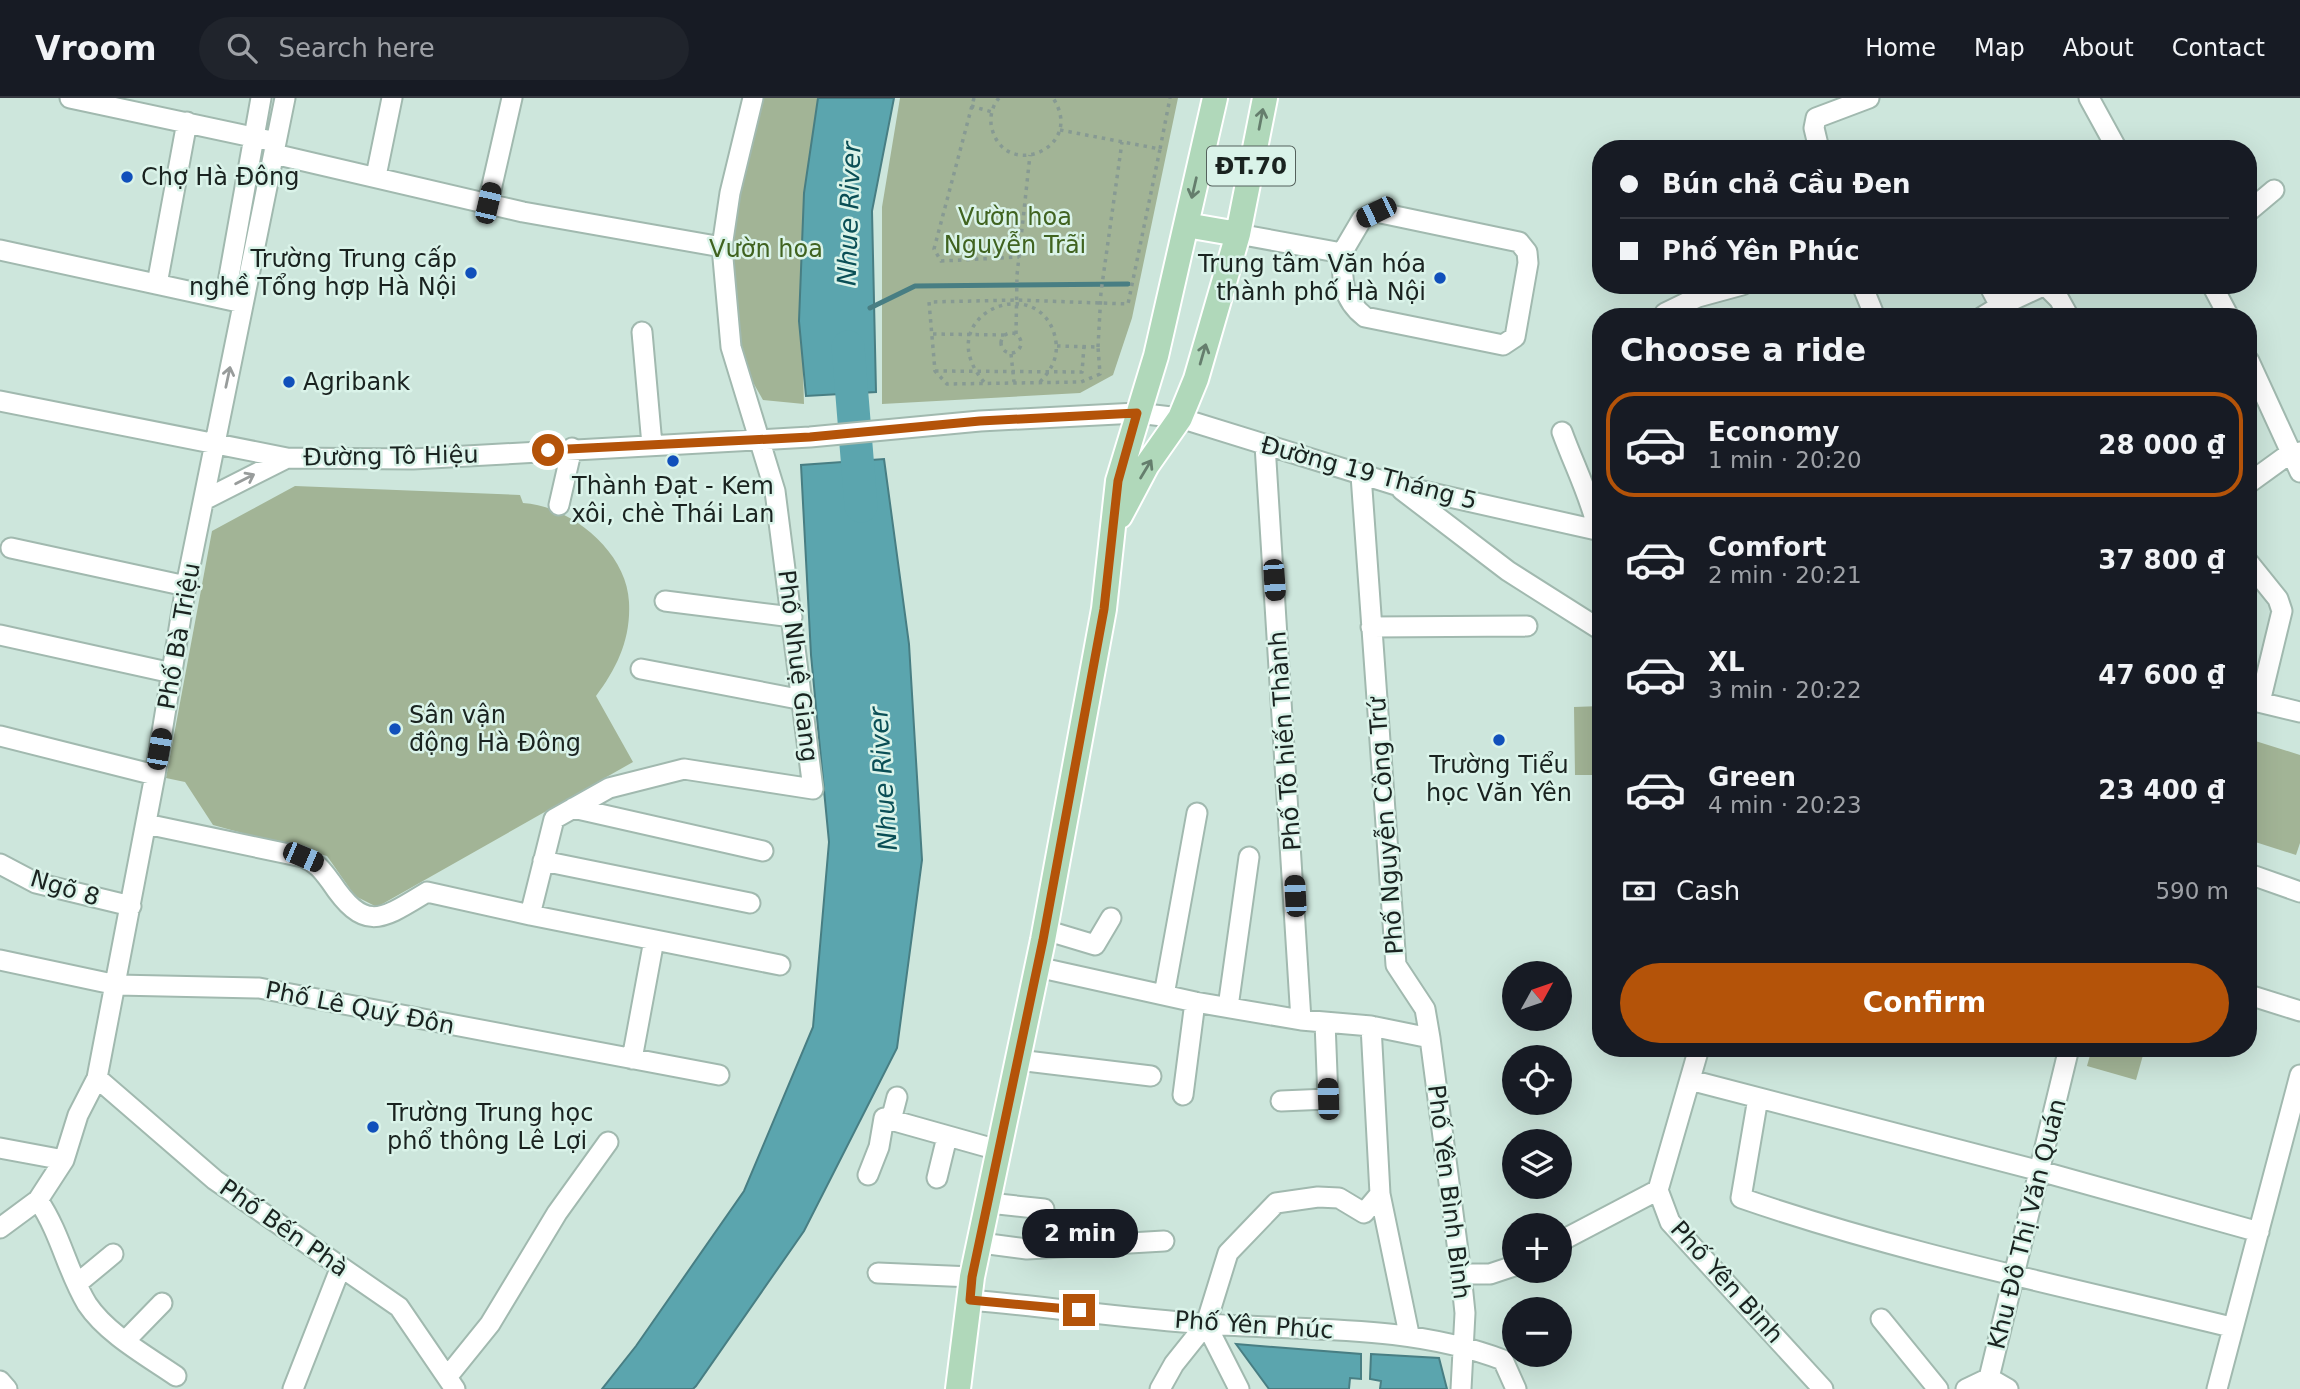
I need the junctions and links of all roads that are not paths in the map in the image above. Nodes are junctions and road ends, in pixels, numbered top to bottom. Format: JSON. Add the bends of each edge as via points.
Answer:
{"nodes":[{"id":1,"x":70,"y":98,"type":"edge"},
{"id":2,"x":261,"y":98,"type":"edge"},
{"id":3,"x":285,"y":98,"type":"edge"},
{"id":4,"x":392,"y":98,"type":"edge"},
{"id":5,"x":512,"y":98,"type":"edge"},
{"id":6,"x":754,"y":98,"type":"edge"},
{"id":7,"x":1215,"y":98,"type":"edge"},
{"id":8,"x":1265,"y":98,"type":"edge"},
{"id":9,"x":1869,"y":98,"type":"edge"},
{"id":10,"x":2095,"y":100,"type":"edge"},
{"id":11,"x":187,"y":122,"type":"junction"},
{"id":12,"x":254,"y":137,"type":"junction"},
{"id":13,"x":1817,"y":140,"type":"edge"},
{"id":14,"x":2113,"y":140,"type":"edge"},
{"id":15,"x":275,"y":148,"type":"junction"},
{"id":16,"x":376,"y":176,"type":"junction"},
{"id":17,"x":2274,"y":190,"type":"dead end"},
{"id":18,"x":488,"y":203,"type":"junction"},
{"id":19,"x":2257,"y":204,"type":"edge"},
{"id":20,"x":1186,"y":225,"type":"junction"},
{"id":21,"x":1238,"y":234,"type":"junction"},
{"id":22,"x":722,"y":247,"type":"junction"},
{"id":23,"x":0,"y":250,"type":"edge"},
{"id":24,"x":1342,"y":253,"type":"junction"},
{"id":25,"x":157,"y":284,"type":"junction"},
{"id":26,"x":1712,"y":294,"type":"edge"},
{"id":27,"x":1994,"y":294,"type":"edge"},
{"id":28,"x":2026,"y":294,"type":"edge"},
{"id":29,"x":234,"y":301,"type":"junction"},
{"id":30,"x":2000,"y":306,"type":"junction"},
{"id":31,"x":1676,"y":308,"type":"edge"},
{"id":32,"x":1997,"y":308,"type":"edge"},
{"id":33,"x":642,"y":332,"type":"dead end"},
{"id":34,"x":2257,"y":377,"type":"edge"},
{"id":35,"x":0,"y":401,"type":"edge"},
{"id":36,"x":1137,"y":413,"type":"junction"},
{"id":37,"x":1180,"y":418,"type":"junction"},
{"id":38,"x":1562,"y":432,"type":"dead end"},
{"id":39,"x":757,"y":437,"type":"junction"},
{"id":40,"x":214,"y":444,"type":"junction"},
{"id":41,"x":652,"y":444,"type":"junction"},
{"id":42,"x":1265,"y":445,"type":"junction"},
{"id":43,"x":572,"y":448,"type":"junction"},
{"id":44,"x":2295,"y":453,"type":"edge"},
{"id":45,"x":286,"y":458,"type":"junction"},
{"id":46,"x":2300,"y":472,"type":"edge"},
{"id":47,"x":1361,"y":475,"type":"junction"},
{"id":48,"x":2257,"y":478,"type":"edge"},
{"id":49,"x":1396,"y":485,"type":"junction"},
{"id":50,"x":204,"y":500,"type":"junction"},
{"id":51,"x":559,"y":505,"type":"dead end"},
{"id":52,"x":1592,"y":506,"type":"edge"},
{"id":53,"x":1116,"y":522,"type":"junction"},
{"id":54,"x":1592,"y":528,"type":"edge"},
{"id":55,"x":11,"y":548,"type":"dead end"},
{"id":56,"x":2257,"y":574,"type":"edge"},
{"id":57,"x":186,"y":586,"type":"junction"},
{"id":58,"x":664,"y":601,"type":"dead end"},
{"id":59,"x":792,"y":617,"type":"junction"},
{"id":60,"x":1592,"y":624,"type":"edge"},
{"id":61,"x":1527,"y":626,"type":"dead end"},
{"id":62,"x":1371,"y":627,"type":"junction"},
{"id":63,"x":0,"y":635,"type":"edge"},
{"id":64,"x":641,"y":669,"type":"dead end"},
{"id":65,"x":172,"y":673,"type":"junction"},
{"id":66,"x":2257,"y":691,"type":"edge"},
{"id":67,"x":803,"y":700,"type":"junction"},
{"id":68,"x":2257,"y":702,"type":"edge"},
{"id":69,"x":2300,"y":712,"type":"edge"},
{"id":70,"x":0,"y":736,"type":"edge"},
{"id":71,"x":155,"y":775,"type":"junction"},
{"id":72,"x":573,"y":808,"type":"junction"},
{"id":73,"x":1197,"y":813,"type":"dead end"},
{"id":74,"x":146,"y":824,"type":"junction"},
{"id":75,"x":763,"y":851,"type":"dead end"},
{"id":76,"x":1249,"y":857,"type":"dead end"},
{"id":77,"x":543,"y":860,"type":"junction"},
{"id":78,"x":0,"y":864,"type":"edge"},
{"id":79,"x":2257,"y":877,"type":"edge"},
{"id":80,"x":2300,"y":892,"type":"edge"},
{"id":81,"x":750,"y":903,"type":"dead end"},
{"id":82,"x":131,"y":906,"type":"junction"},
{"id":83,"x":530,"y":915,"type":"junction"},
{"id":84,"x":1111,"y":918,"type":"dead end"},
{"id":85,"x":1045,"y":930,"type":"junction"},
{"id":86,"x":654,"y":940,"type":"junction"},
{"id":87,"x":0,"y":960,"type":"edge"},
{"id":88,"x":780,"y":965,"type":"dead end"},
{"id":89,"x":1037,"y":967,"type":"junction"},
{"id":90,"x":117,"y":985,"type":"junction"},
{"id":91,"x":1164,"y":995,"type":"junction"},
{"id":92,"x":2257,"y":998,"type":"edge"},
{"id":93,"x":1195,"y":1002,"type":"junction"},
{"id":94,"x":1228,"y":1007,"type":"junction"},
{"id":95,"x":2300,"y":1011,"type":"edge"},
{"id":96,"x":1301,"y":1020,"type":"junction"},
{"id":97,"x":1325,"y":1023,"type":"junction"},
{"id":98,"x":1371,"y":1026,"type":"junction"},
{"id":99,"x":1430,"y":1038,"type":"junction"},
{"id":100,"x":1696,"y":1057,"type":"edge"},
{"id":101,"x":2067,"y":1057,"type":"edge"},
{"id":102,"x":632,"y":1059,"type":"junction"},
{"id":103,"x":1018,"y":1060,"type":"junction"},
{"id":104,"x":719,"y":1075,"type":"dead end"},
{"id":105,"x":1150,"y":1076,"type":"dead end"},
{"id":106,"x":97,"y":1078,"type":"junction"},
{"id":107,"x":1690,"y":1080,"type":"junction"},
{"id":108,"x":2299,"y":1087,"type":"edge"},
{"id":109,"x":1184,"y":1095,"type":"dead end"},
{"id":110,"x":897,"y":1097,"type":"dead end"},
{"id":111,"x":1758,"y":1098,"type":"junction"},
{"id":112,"x":1281,"y":1101,"type":"dead end"},
{"id":113,"x":891,"y":1120,"type":"junction"},
{"id":114,"x":2293,"y":1130,"type":"edge"},
{"id":115,"x":947,"y":1137,"type":"junction"},
{"id":116,"x":608,"y":1142,"type":"dead end"},
{"id":117,"x":0,"y":1148,"type":"edge"},
{"id":118,"x":998,"y":1150,"type":"junction"},
{"id":119,"x":64,"y":1160,"type":"junction"},
{"id":120,"x":2040,"y":1171,"type":"junction"},
{"id":121,"x":868,"y":1175,"type":"dead end"},
{"id":122,"x":937,"y":1178,"type":"dead end"},
{"id":123,"x":1658,"y":1190,"type":"junction"},
{"id":124,"x":1380,"y":1194,"type":"junction"},
{"id":125,"x":38,"y":1200,"type":"junction"},
{"id":126,"x":989,"y":1203,"type":"junction"},
{"id":127,"x":1044,"y":1209,"type":"dead end"},
{"id":128,"x":0,"y":1228,"type":"edge"},
{"id":129,"x":2259,"y":1232,"type":"junction"},
{"id":130,"x":1572,"y":1235,"type":"edge"},
{"id":131,"x":1164,"y":1241,"type":"dead end"},
{"id":132,"x":981,"y":1243,"type":"junction"},
{"id":133,"x":113,"y":1254,"type":"dead end"},
{"id":134,"x":340,"y":1269,"type":"junction"},
{"id":135,"x":1502,"y":1270,"type":"edge"},
{"id":136,"x":878,"y":1273,"type":"dead end"},
{"id":137,"x":1461,"y":1274,"type":"junction"},
{"id":138,"x":2015,"y":1275,"type":"junction"},
{"id":139,"x":78,"y":1283,"type":"junction"},
{"id":140,"x":971,"y":1288,"type":"junction"},
{"id":141,"x":162,"y":1303,"type":"dead end"},
{"id":142,"x":1881,"y":1319,"type":"dead end"},
{"id":143,"x":1206,"y":1324,"type":"junction"},
{"id":144,"x":2231,"y":1327,"type":"junction"},
{"id":145,"x":1409,"y":1334,"type":"junction"},
{"id":146,"x":125,"y":1340,"type":"junction"},
{"id":147,"x":1464,"y":1345,"type":"junction"},
{"id":148,"x":176,"y":1376,"type":"dead end"},
{"id":149,"x":1989,"y":1378,"type":"junction"},
{"id":150,"x":452,"y":1382,"type":"edge"},
{"id":151,"x":293,"y":1389,"type":"edge"},
{"id":152,"x":958,"y":1389,"type":"edge"},
{"id":153,"x":1160,"y":1389,"type":"edge"},
{"id":154,"x":1239,"y":1389,"type":"edge"},
{"id":155,"x":1461,"y":1389,"type":"edge"},
{"id":156,"x":1516,"y":1389,"type":"edge"},
{"id":157,"x":1823,"y":1389,"type":"edge"},
{"id":158,"x":1938,"y":1389,"type":"edge"},
{"id":159,"x":1966,"y":1389,"type":"edge"},
{"id":160,"x":2008,"y":1389,"type":"edge"},
{"id":161,"x":2217,"y":1389,"type":"edge"}],
"edges":[{"from":1,"to":11,"type":"street"},
{"from":2,"to":12,"type":"street"},
{"from":3,"to":15,"type":"street","name":"Phố Bà Triệu"},
{"from":4,"to":16,"type":"street"},
{"from":5,"to":18,"type":"street"},
{"from":6,"to":22,"type":"street","name":"Phố Nhuệ Giang","via":[[730,193]]},
{"from":7,"to":20,"type":"main road","number":"ĐT.70","one_way":true},
{"from":21,"to":8,"type":"main road","number":"ĐT.70","one_way":true},
{"from":9,"to":13,"type":"street","via":[[1816,118]]},
{"from":10,"to":14,"type":"street"},
{"from":11,"to":12,"type":"street"},
{"from":11,"to":25,"type":"street"},
{"from":12,"to":15,"type":"street"},
{"from":12,"to":29,"type":"street"},
{"from":15,"to":16,"type":"street"},
{"from":15,"to":29,"type":"street","name":"Phố Bà Triệu"},
{"from":16,"to":18,"type":"street"},
{"from":17,"to":19,"type":"street"},
{"from":18,"to":22,"type":"street"},
{"from":20,"to":21,"type":"main road"},
{"from":20,"to":36,"type":"main road","number":"ĐT.70","via":[[1156,356]]},
{"from":21,"to":24,"type":"street"},
{"from":37,"to":21,"type":"main road","number":"ĐT.70","one_way":true,"via":[[1196,379]]},
{"from":22,"to":39,"type":"street","name":"Phố Nhuệ Giang","via":[[732,347]]},
{"from":23,"to":25,"type":"street"},
{"from":24,"to":24,"type":"street","via":[[1362,219],[1376,212],[1519,242],[1528,263],[1515,337],[1503,345],[1365,317],[1349,302],[1342,284]]},
{"from":25,"to":29,"type":"street"},
{"from":26,"to":31,"type":"street"},
{"from":27,"to":30,"type":"street"},
{"from":28,"to":30,"type":"street"},
{"from":40,"to":29,"type":"street","name":"Phố Bà Triệu","one_way":true},
{"from":30,"to":32,"type":"street"},
{"from":33,"to":41,"type":"street"},
{"from":34,"to":44,"type":"street"},
{"from":35,"to":40,"type":"street","name":"Đường Tô Hiệu"},
{"from":36,"to":37,"type":"street","name":"Đường 19 Tháng 5"},
{"from":36,"to":39,"type":"street","name":"Đường Tô Hiệu"},
{"from":36,"to":53,"type":"main road","number":"ĐT.70","via":[[1118,481]]},
{"from":37,"to":42,"type":"street","name":"Đường 19 Tháng 5"},
{"from":53,"to":37,"type":"main road","number":"ĐT.70","one_way":true},
{"from":38,"to":52,"type":"street"},
{"from":39,"to":41,"type":"street","name":"Đường Tô Hiệu"},
{"from":39,"to":59,"type":"street","name":"Phố Nhuệ Giang","via":[[775,491]]},
{"from":40,"to":45,"type":"street","name":"Đường Tô Hiệu"},
{"from":40,"to":50,"type":"street","name":"Phố Bà Triệu"},
{"from":41,"to":43,"type":"street","name":"Đường Tô Hiệu"},
{"from":42,"to":47,"type":"street","name":"Đường 19 Tháng 5"},
{"from":42,"to":96,"type":"street","name":"Phố Tô hiến Thành"},
{"from":43,"to":45,"type":"street","name":"Đường Tô Hiệu","via":[[413,459]]},
{"from":43,"to":51,"type":"street"},
{"from":44,"to":46,"type":"street"},
{"from":44,"to":48,"type":"street"},
{"from":50,"to":45,"type":"street","one_way":true},
{"from":47,"to":49,"type":"street","name":"Đường 19 Tháng 5"},
{"from":47,"to":62,"type":"street","name":"Phố Nguyễn Công Trứ"},
{"from":49,"to":54,"type":"street","name":"Đường 19 Tháng 5"},
{"from":49,"to":60,"type":"street","via":[[1508,571]]},
{"from":50,"to":57,"type":"street","name":"Phố Bà Triệu"},
{"from":53,"to":85,"type":"main road","number":"ĐT.70"},
{"from":55,"to":57,"type":"street"},
{"from":56,"to":66,"type":"street","via":[[2282,611]]},
{"from":57,"to":65,"type":"street","name":"Phố Bà Triệu"},
{"from":58,"to":59,"type":"street"},
{"from":59,"to":67,"type":"street","name":"Phố Nhuệ Giang"},
{"from":61,"to":62,"type":"street"},
{"from":62,"to":99,"type":"street","name":"Phố Nguyễn Công Trứ","via":[[1396,965],[1425,1009]]},
{"from":63,"to":65,"type":"street"},
{"from":64,"to":67,"type":"street"},
{"from":65,"to":71,"type":"street","name":"Phố Bà Triệu"},
{"from":67,"to":72,"type":"street","name":"Phố Nhuệ Giang","via":[[813,789],[684,769],[609,788]]},
{"from":68,"to":69,"type":"street"},
{"from":70,"to":71,"type":"street"},
{"from":71,"to":74,"type":"street","name":"Phố Bà Triệu"},
{"from":72,"to":75,"type":"street"},
{"from":72,"to":77,"type":"street","name":"Phố Nhuệ Giang","via":[[554,819]]},
{"from":73,"to":91,"type":"street"},
{"from":74,"to":82,"type":"street","name":"Phố Bà Triệu"},
{"from":74,"to":83,"type":"street","via":[[309,859],[360,916],[394,912],[427,892]]},
{"from":76,"to":94,"type":"street"},
{"from":77,"to":81,"type":"street"},
{"from":77,"to":83,"type":"street","name":"Phố Nhuệ Giang"},
{"from":78,"to":82,"type":"street","name":"Ngõ 8","via":[[36,883]]},
{"from":79,"to":80,"type":"street"},
{"from":82,"to":90,"type":"street","name":"Phố Bà Triệu"},
{"from":83,"to":86,"type":"street"},
{"from":84,"to":85,"type":"street","via":[[1095,945]]},
{"from":85,"to":89,"type":"main road","number":"ĐT.70"},
{"from":86,"to":88,"type":"street"},
{"from":86,"to":102,"type":"street"},
{"from":87,"to":90,"type":"street","name":"Phố Lê Quý Đôn"},
{"from":89,"to":91,"type":"street"},
{"from":89,"to":103,"type":"main road","number":"ĐT.70"},
{"from":90,"to":102,"type":"street","name":"Phố Lê Quý Đôn","via":[[259,988]]},
{"from":90,"to":106,"type":"street","name":"Phố Bà Triệu"},
{"from":91,"to":93,"type":"street"},
{"from":92,"to":95,"type":"street"},
{"from":93,"to":94,"type":"street"},
{"from":93,"to":109,"type":"street"},
{"from":94,"to":96,"type":"street"},
{"from":96,"to":97,"type":"street"},
{"from":97,"to":98,"type":"street"},
{"from":97,"to":112,"type":"street","via":[[1328,1099]]},
{"from":98,"to":99,"type":"street"},
{"from":98,"to":124,"type":"street"},
{"from":99,"to":137,"type":"street","name":"Phố Yên Bình Bình"},
{"from":100,"to":107,"type":"street"},
{"from":101,"to":120,"type":"street","name":"Khu Đô Thị Văn Quán"},
{"from":102,"to":104,"type":"street","name":"Phố Lê Quý Đôn"},
{"from":103,"to":105,"type":"street"},
{"from":103,"to":118,"type":"main road","number":"ĐT.70"},
{"from":106,"to":119,"type":"street","name":"Phố Bà Triệu","via":[[78,1115]]},
{"from":106,"to":134,"type":"street","name":"Phố Bến Phà","via":[[215,1180]]},
{"from":107,"to":111,"type":"street"},
{"from":107,"to":123,"type":"street"},
{"from":108,"to":114,"type":"street"},
{"from":110,"to":113,"type":"street"},
{"from":111,"to":120,"type":"street"},
{"from":111,"to":138,"type":"street","via":[[1741,1198]]},
{"from":113,"to":115,"type":"street"},
{"from":113,"to":121,"type":"street","via":[[884,1118]]},
{"from":114,"to":129,"type":"street"},
{"from":115,"to":118,"type":"street"},
{"from":115,"to":122,"type":"street"},
{"from":116,"to":150,"type":"street","via":[[557,1213]]},
{"from":117,"to":119,"type":"street"},
{"from":118,"to":126,"type":"main road","number":"ĐT.70"},
{"from":119,"to":125,"type":"street","name":"Phố Bà Triệu"},
{"from":120,"to":129,"type":"street"},
{"from":120,"to":138,"type":"street","name":"Khu Đô Thị Văn Quán"},
{"from":123,"to":130,"type":"street"},
{"from":123,"to":157,"type":"street","name":"Phố Yên Bình","via":[[1670,1222]]},
{"from":124,"to":143,"type":"street","via":[[1364,1213],[1339,1198],[1276,1203],[1228,1253]]},
{"from":124,"to":145,"type":"street"},
{"from":125,"to":128,"type":"street","name":"Phố Bà Triệu"},
{"from":125,"to":139,"type":"street","via":[[55,1225]]},
{"from":126,"to":127,"type":"street"},
{"from":126,"to":132,"type":"main road","number":"ĐT.70"},
{"from":129,"to":144,"type":"street"},
{"from":131,"to":132,"type":"street","via":[[1027,1249]]},
{"from":132,"to":140,"type":"main road","number":"ĐT.70"},
{"from":133,"to":139,"type":"street"},
{"from":134,"to":150,"type":"street","name":"Phố Bến Phà","via":[[399,1307]]},
{"from":134,"to":151,"type":"street"},
{"from":135,"to":137,"type":"street"},
{"from":136,"to":140,"type":"street","name":"Phố Yên Phúc"},
{"from":137,"to":147,"type":"street","name":"Phố Yên Bình Bình"},
{"from":138,"to":144,"type":"street"},
{"from":138,"to":149,"type":"street","name":"Khu Đô Thị Văn Quán"},
{"from":139,"to":146,"type":"street","via":[[89,1306]]},
{"from":140,"to":143,"type":"street","name":"Phố Yên Phúc"},
{"from":140,"to":152,"type":"main road","number":"ĐT.70"},
{"from":141,"to":146,"type":"street"},
{"from":142,"to":158,"type":"street"},
{"from":143,"to":145,"type":"street","name":"Phố Yên Phúc"},
{"from":143,"to":153,"type":"street"},
{"from":143,"to":154,"type":"street"},
{"from":144,"to":161,"type":"street"},
{"from":145,"to":147,"type":"street","name":"Phố Yên Phúc"},
{"from":146,"to":148,"type":"street"},
{"from":147,"to":155,"type":"street","name":"Phố Yên Bình Bình"},
{"from":147,"to":156,"type":"street","name":"Phố Yên Phúc","via":[[1503,1360]]},
{"from":149,"to":159,"type":"street"},
{"from":149,"to":160,"type":"street","name":"Khu Đô Thị Văn Quán"}]}
